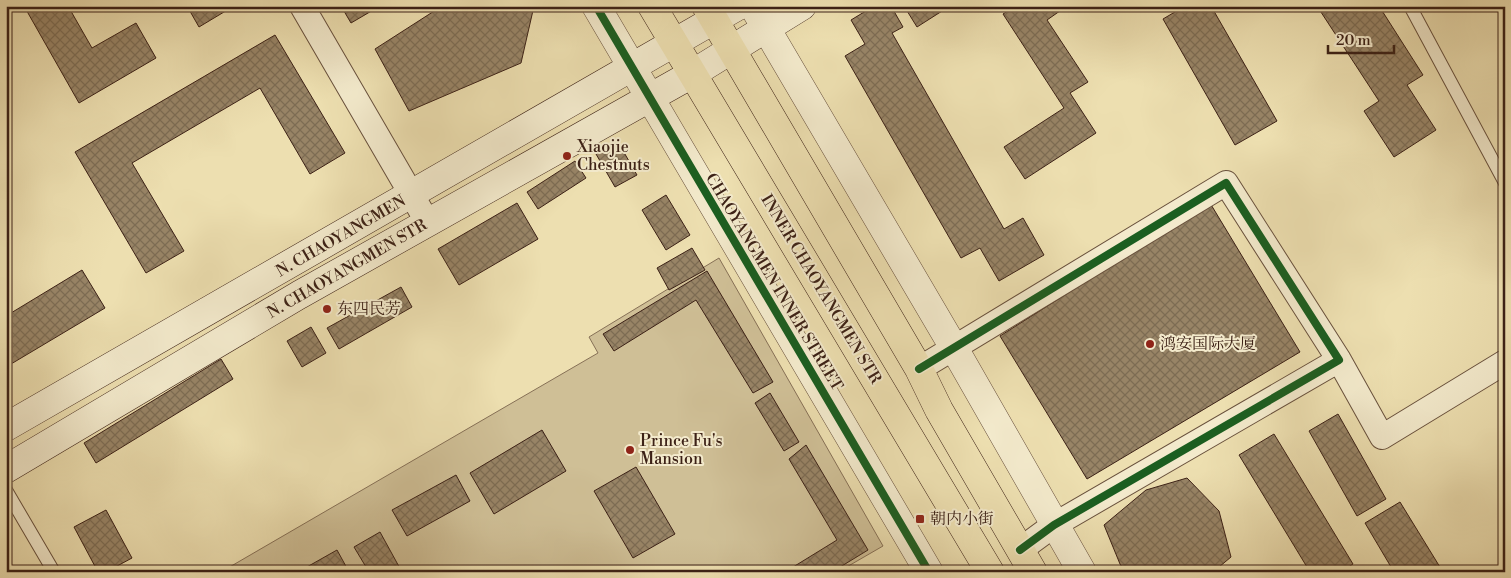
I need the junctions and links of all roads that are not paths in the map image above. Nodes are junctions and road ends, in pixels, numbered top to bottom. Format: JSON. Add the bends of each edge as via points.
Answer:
{"nodes":[{"id":1,"x":302,"y":6,"type":"edge"},
{"id":2,"x":596,"y":6,"type":"edge"},
{"id":3,"x":652,"y":6,"type":"edge"},
{"id":4,"x":738,"y":6,"type":"edge"},
{"id":5,"x":802,"y":6,"type":"edge"},
{"id":6,"x":1410,"y":6,"type":"edge"},
{"id":7,"x":710,"y":13,"type":"edge"},
{"id":8,"x":759,"y":18,"type":"edge"},
{"id":9,"x":674,"y":43,"type":"junction"},
{"id":10,"x":732,"y":50,"type":"junction"},
{"id":11,"x":631,"y":67,"type":"junction"},
{"id":12,"x":692,"y":74,"type":"junction"},
{"id":13,"x":649,"y":98,"type":"junction"},
{"id":14,"x":1505,"y":183,"type":"edge"},
{"id":15,"x":413,"y":195,"type":"junction"},
{"id":16,"x":428,"y":223,"type":"junction"},
{"id":17,"x":954,"y":348,"type":"junction"},
{"id":18,"x":1339,"y":360,"type":"junction"},
{"id":19,"x":1505,"y":362,"type":"edge"},
{"id":20,"x":919,"y":369,"type":"junction"},
{"id":21,"x":6,"y":427,"type":"edge"},
{"id":22,"x":6,"y":469,"type":"edge"},
{"id":23,"x":6,"y":490,"type":"edge"},
{"id":24,"x":1054,"y":525,"type":"junction"},
{"id":25,"x":1027,"y":561,"type":"edge"},
{"id":26,"x":54,"y":572,"type":"edge"},
{"id":27,"x":929,"y":572,"type":"edge"},
{"id":28,"x":990,"y":572,"type":"edge"},
{"id":29,"x":1082,"y":572,"type":"edge"}],
"edges":[{"from":1,"to":15,"type":"street"},
{"from":2,"to":11,"type":"main road","name":"CHAOYANGMEN INNER STREET"},
{"from":3,"to":9,"type":"main road","name":"INNER CHAOYANGMEN STR"},
{"from":4,"to":7,"type":"main road","name":"N. CHAOYANGMEN"},
{"from":5,"to":8,"type":"main road","name":"N. CHAOYANGMEN STR"},
{"from":6,"to":14,"type":"lane"},
{"from":7,"to":9,"type":"main road","name":"N. CHAOYANGMEN"},
{"from":7,"to":10,"type":"main road"},
{"from":8,"to":10,"type":"main road","name":"N. CHAOYANGMEN STR"},
{"from":8,"to":17,"type":"main road"},
{"from":9,"to":11,"type":"main road","name":"N. CHAOYANGMEN"},
{"from":9,"to":12,"type":"main road","name":"INNER CHAOYANGMEN STR"},
{"from":10,"to":12,"type":"main road","name":"N. CHAOYANGMEN STR"},
{"from":10,"to":20,"type":"main road"},
{"from":11,"to":13,"type":"main road","name":"CHAOYANGMEN INNER STREET"},
{"from":11,"to":15,"type":"main road","name":"N. CHAOYANGMEN"},
{"from":12,"to":13,"type":"main road","name":"N. CHAOYANGMEN STR"},
{"from":12,"to":28,"type":"main road","name":"INNER CHAOYANGMEN STR"},
{"from":13,"to":16,"type":"main road","name":"N. CHAOYANGMEN STR"},
{"from":13,"to":27,"type":"main road","name":"CHAOYANGMEN INNER STREET"},
{"from":15,"to":16,"type":"street"},
{"from":15,"to":21,"type":"main road","name":"N. CHAOYANGMEN"},
{"from":16,"to":22,"type":"main road","name":"N. CHAOYANGMEN STR","via":[[299,295]]},
{"from":17,"to":18,"type":"street","via":[[1226,183]]},
{"from":17,"to":20,"type":"street"},
{"from":17,"to":24,"type":"main road"},
{"from":18,"to":19,"type":"street","via":[[1382,437]]},
{"from":18,"to":24,"type":"street"},
{"from":20,"to":25,"type":"main road","via":[[939,410]]},
{"from":23,"to":26,"type":"lane"},
{"from":24,"to":25,"type":"street"},
{"from":24,"to":29,"type":"main road"}]}
